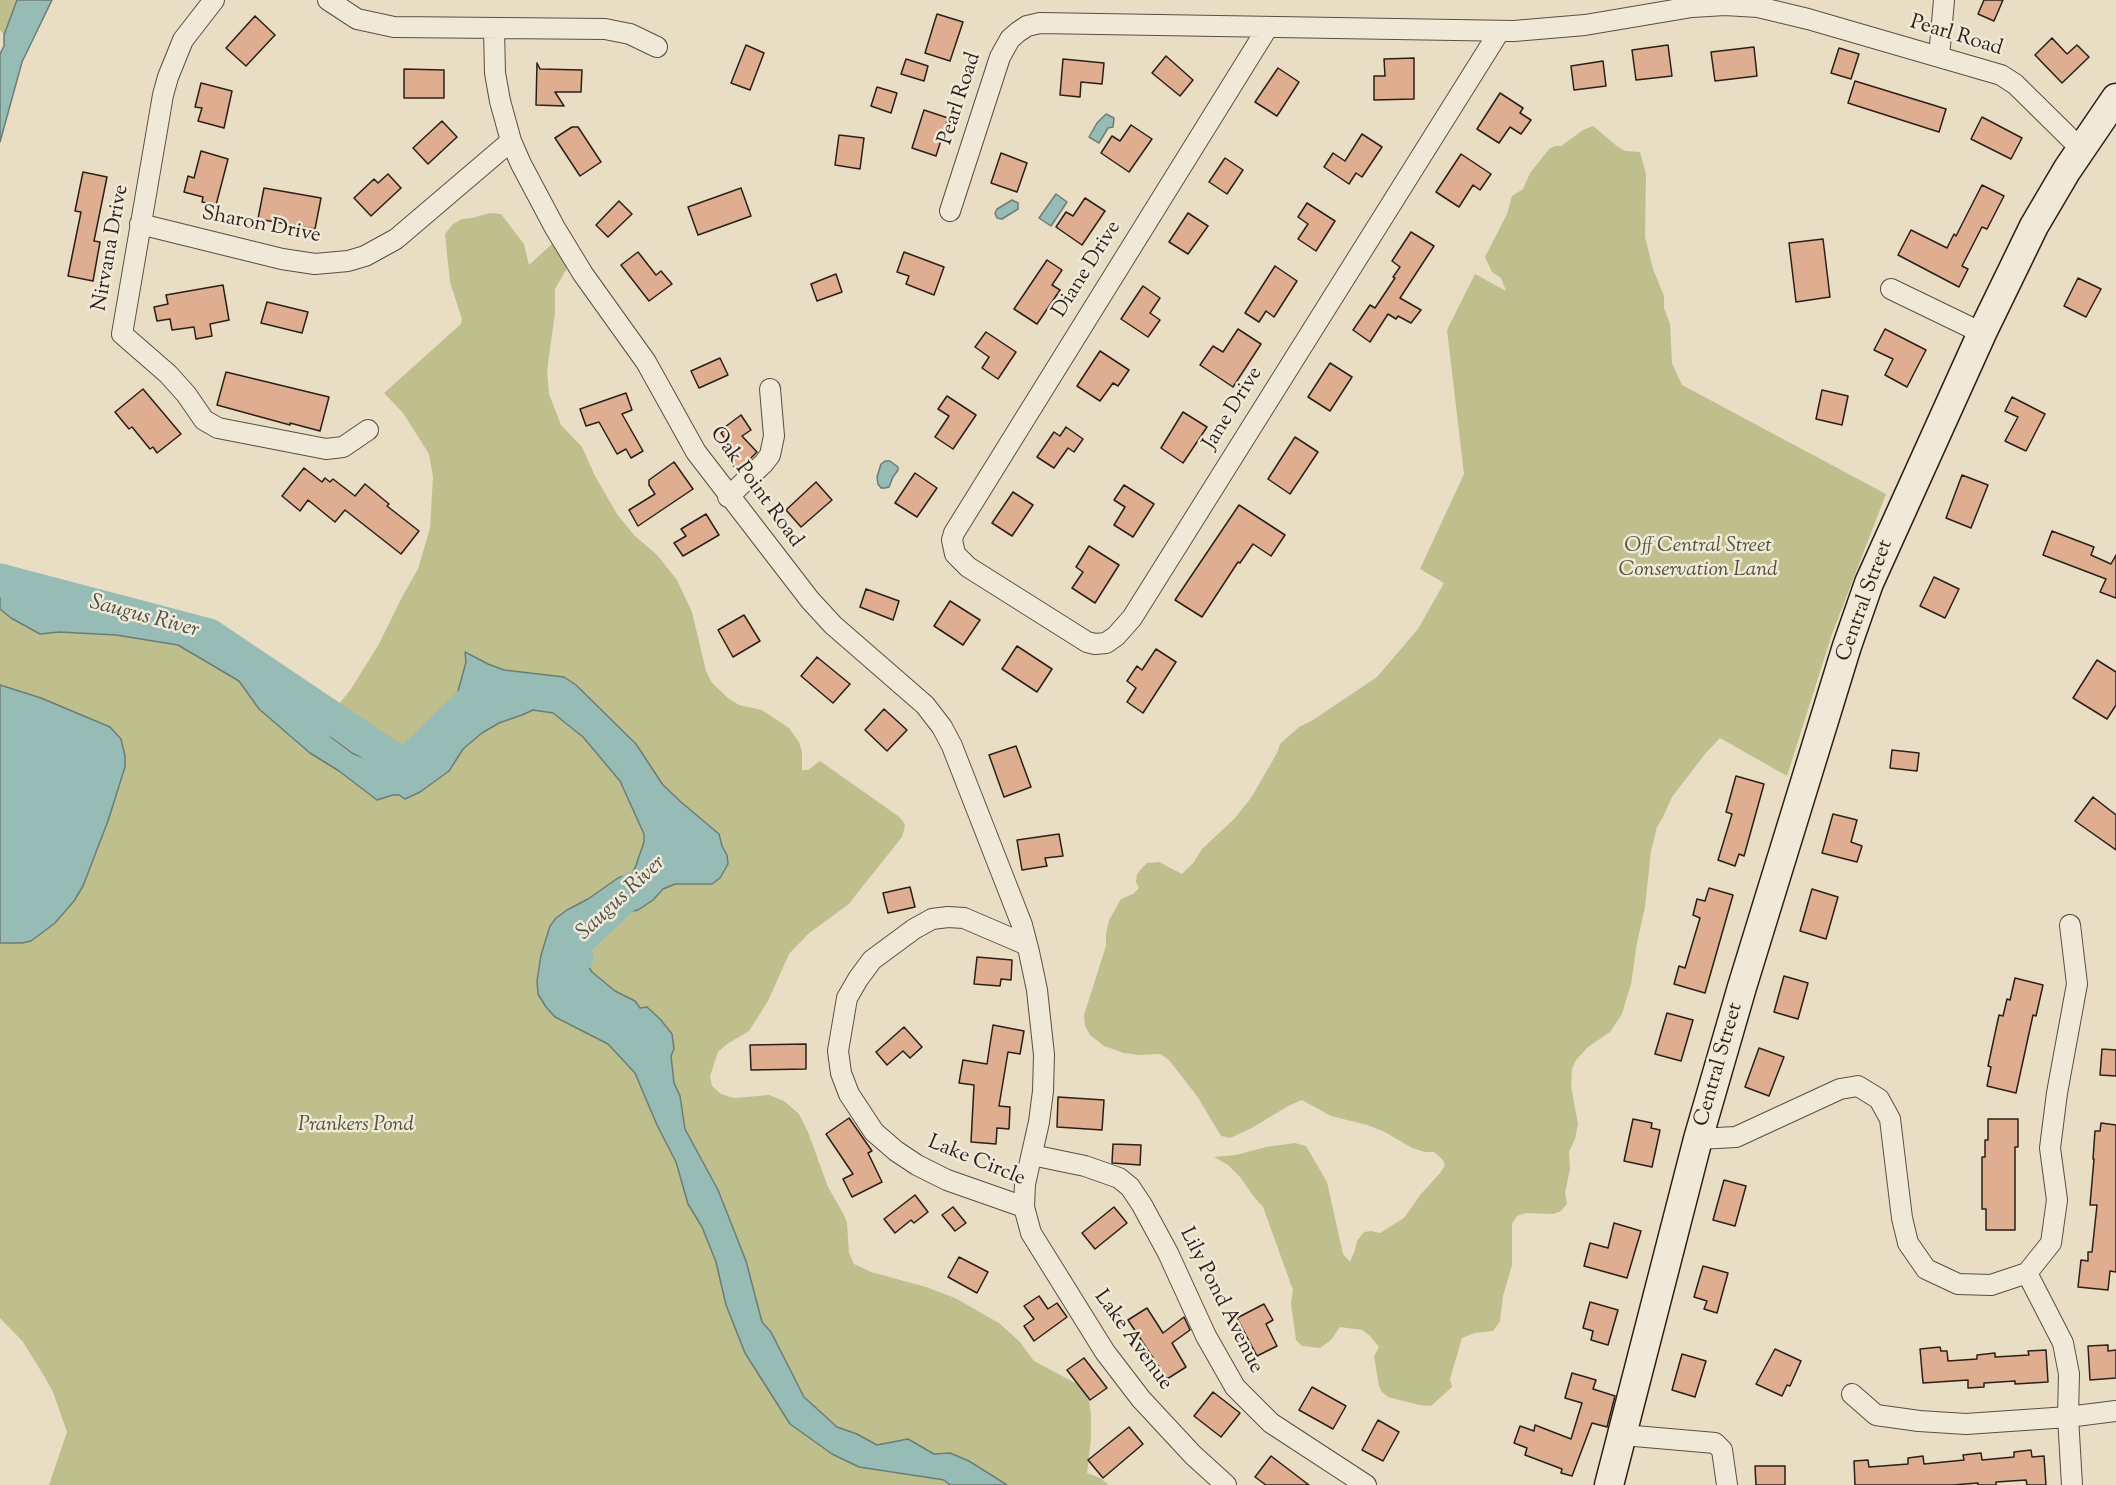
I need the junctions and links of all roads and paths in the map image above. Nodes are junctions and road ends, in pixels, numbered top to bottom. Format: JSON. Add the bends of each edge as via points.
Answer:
{"nodes":[{"id":1,"x":214,"y":0,"type":"edge"},
{"id":2,"x":328,"y":0,"type":"edge"},
{"id":3,"x":1944,"y":0,"type":"edge"},
{"id":4,"x":1708,"y":3,"type":"edge"},
{"id":5,"x":1268,"y":27,"type":"junction"},
{"id":6,"x":494,"y":29,"type":"junction"},
{"id":7,"x":1499,"y":32,"type":"junction"},
{"id":8,"x":657,"y":47,"type":"dead end"},
{"id":9,"x":1940,"y":57,"type":"junction"},
{"id":10,"x":2116,"y":98,"type":"edge"},
{"id":11,"x":511,"y":141,"type":"junction"},
{"id":12,"x":2081,"y":149,"type":"junction"},
{"id":13,"x":950,"y":211,"type":"dead end"},
{"id":14,"x":140,"y":224,"type":"junction"},
{"id":15,"x":1891,"y":289,"type":"dead end"},
{"id":16,"x":1982,"y":333,"type":"junction"},
{"id":17,"x":770,"y":389,"type":"dead end"},
{"id":18,"x":368,"y":430,"type":"dead end"},
{"id":19,"x":728,"y":497,"type":"junction"},
{"id":20,"x":952,"y":540,"type":"joint"},
{"id":21,"x":2070,"y":926,"type":"dead end"},
{"id":22,"x":1027,"y":945,"type":"junction"},
{"id":23,"x":1698,"y":1139,"type":"junction"},
{"id":24,"x":1032,"y":1155,"type":"junction"},
{"id":25,"x":1024,"y":1207,"type":"junction"},
{"id":26,"x":2027,"y":1273,"type":"junction"},
{"id":27,"x":1852,"y":1394,"type":"dead end"},
{"id":28,"x":2116,"y":1411,"type":"edge"},
{"id":29,"x":2068,"y":1417,"type":"junction"},
{"id":30,"x":1623,"y":1435,"type":"junction"},
{"id":31,"x":1226,"y":1485,"type":"edge"},
{"id":32,"x":1366,"y":1485,"type":"edge"},
{"id":33,"x":1609,"y":1485,"type":"edge"},
{"id":34,"x":1727,"y":1485,"type":"edge"},
{"id":35,"x":2072,"y":1485,"type":"edge"}],
"edges":[{"from":1,"to":14,"type":"street","name":"Nirvana Drive","via":[[183,40],[168,77]]},
{"from":2,"to":6,"type":"street","via":[[357,19],[376,24]]},
{"from":3,"to":9,"type":"street"},
{"from":4,"to":7,"type":"street","name":"Pearl Road","via":[[1560,28]]},
{"from":4,"to":9,"type":"street","name":"Pearl Road","via":[[1775,10]]},
{"from":5,"to":7,"type":"street","name":"Pearl Road"},
{"from":5,"to":13,"type":"street","name":"Pearl Road","via":[[1056,23],[1027,26],[1010,39],[1000,57]]},
{"from":5,"to":20,"type":"street","name":"Diane Drive","via":[[962,518]]},
{"from":6,"to":8,"type":"street","via":[[605,28],[630,33]]},
{"from":6,"to":11,"type":"street","name":"Oak Point Road","via":[[498,93]]},
{"from":7,"to":20,"type":"street","name":"Jane Drive","via":[[1132,618],[1116,636],[1095,644],[1080,639],[968,567],[955,554]]},
{"from":9,"to":12,"type":"street","name":"Pearl Road","via":[[2010,79]]},
{"from":10,"to":12,"type":"street","name":"Central Street"},
{"from":11,"to":14,"type":"street","name":"Sharon Drive","via":[[396,239],[348,261],[315,264],[282,260]]},
{"from":11,"to":19,"type":"street","name":"Oak Point Road","via":[[583,274],[641,353],[696,452]]},
{"from":12,"to":16,"type":"street","name":"Central Street","via":[[2034,226]]},
{"from":14,"to":18,"type":"street","name":"Nirvana Drive","via":[[122,334],[168,374],[204,420],[223,430],[326,449],[343,447]]},
{"from":15,"to":16,"type":"street"},
{"from":16,"to":23,"type":"street","name":"Central Street","via":[[1881,553],[1859,611]]},
{"from":17,"to":19,"type":"street","via":[[774,436],[770,455]]},
{"from":19,"to":22,"type":"street","name":"Oak Point Road","via":[[832,625],[935,715],[952,746]]},
{"from":21,"to":26,"type":"street","via":[[2077,984],[2050,1148],[2057,1200],[2051,1243]]},
{"from":22,"to":24,"type":"street","name":"Lake Circle","via":[[1037,990],[1044,1055]]},
{"from":22,"to":25,"type":"street","name":"Lake Circle","via":[[964,918],[932,919],[914,928],[872,960],[858,978],[847,998],[838,1051],[849,1094],[874,1132],[896,1151],[947,1180]]},
{"from":23,"to":26,"type":"street","name":"Central Street","via":[[1736,1137],[1840,1089],[1858,1086],[1879,1099],[1890,1119],[1902,1218],[1908,1243],[1926,1269],[1969,1285],[1991,1285]]},
{"from":23,"to":30,"type":"street","name":"Central Street"},
{"from":24,"to":25,"type":"street","name":"Lake Circle"},
{"from":24,"to":32,"type":"street","name":"Lily Pond Avenue","via":[[1085,1166],[1119,1178],[1130,1187],[1168,1253],[1234,1387],[1271,1423]]},
{"from":25,"to":31,"type":"street","name":"Lake Avenue","via":[[1031,1233],[1105,1352],[1141,1399]]},
{"from":26,"to":29,"type":"street","via":[[2063,1343],[2069,1374]]},
{"from":27,"to":29,"type":"street","via":[[1876,1415],[1919,1421],[1966,1424]]},
{"from":28,"to":29,"type":"street"},
{"from":29,"to":35,"type":"street"},
{"from":30,"to":33,"type":"street","name":"Central Street"},
{"from":30,"to":34,"type":"street","via":[[1715,1443],[1722,1450]]}]}
